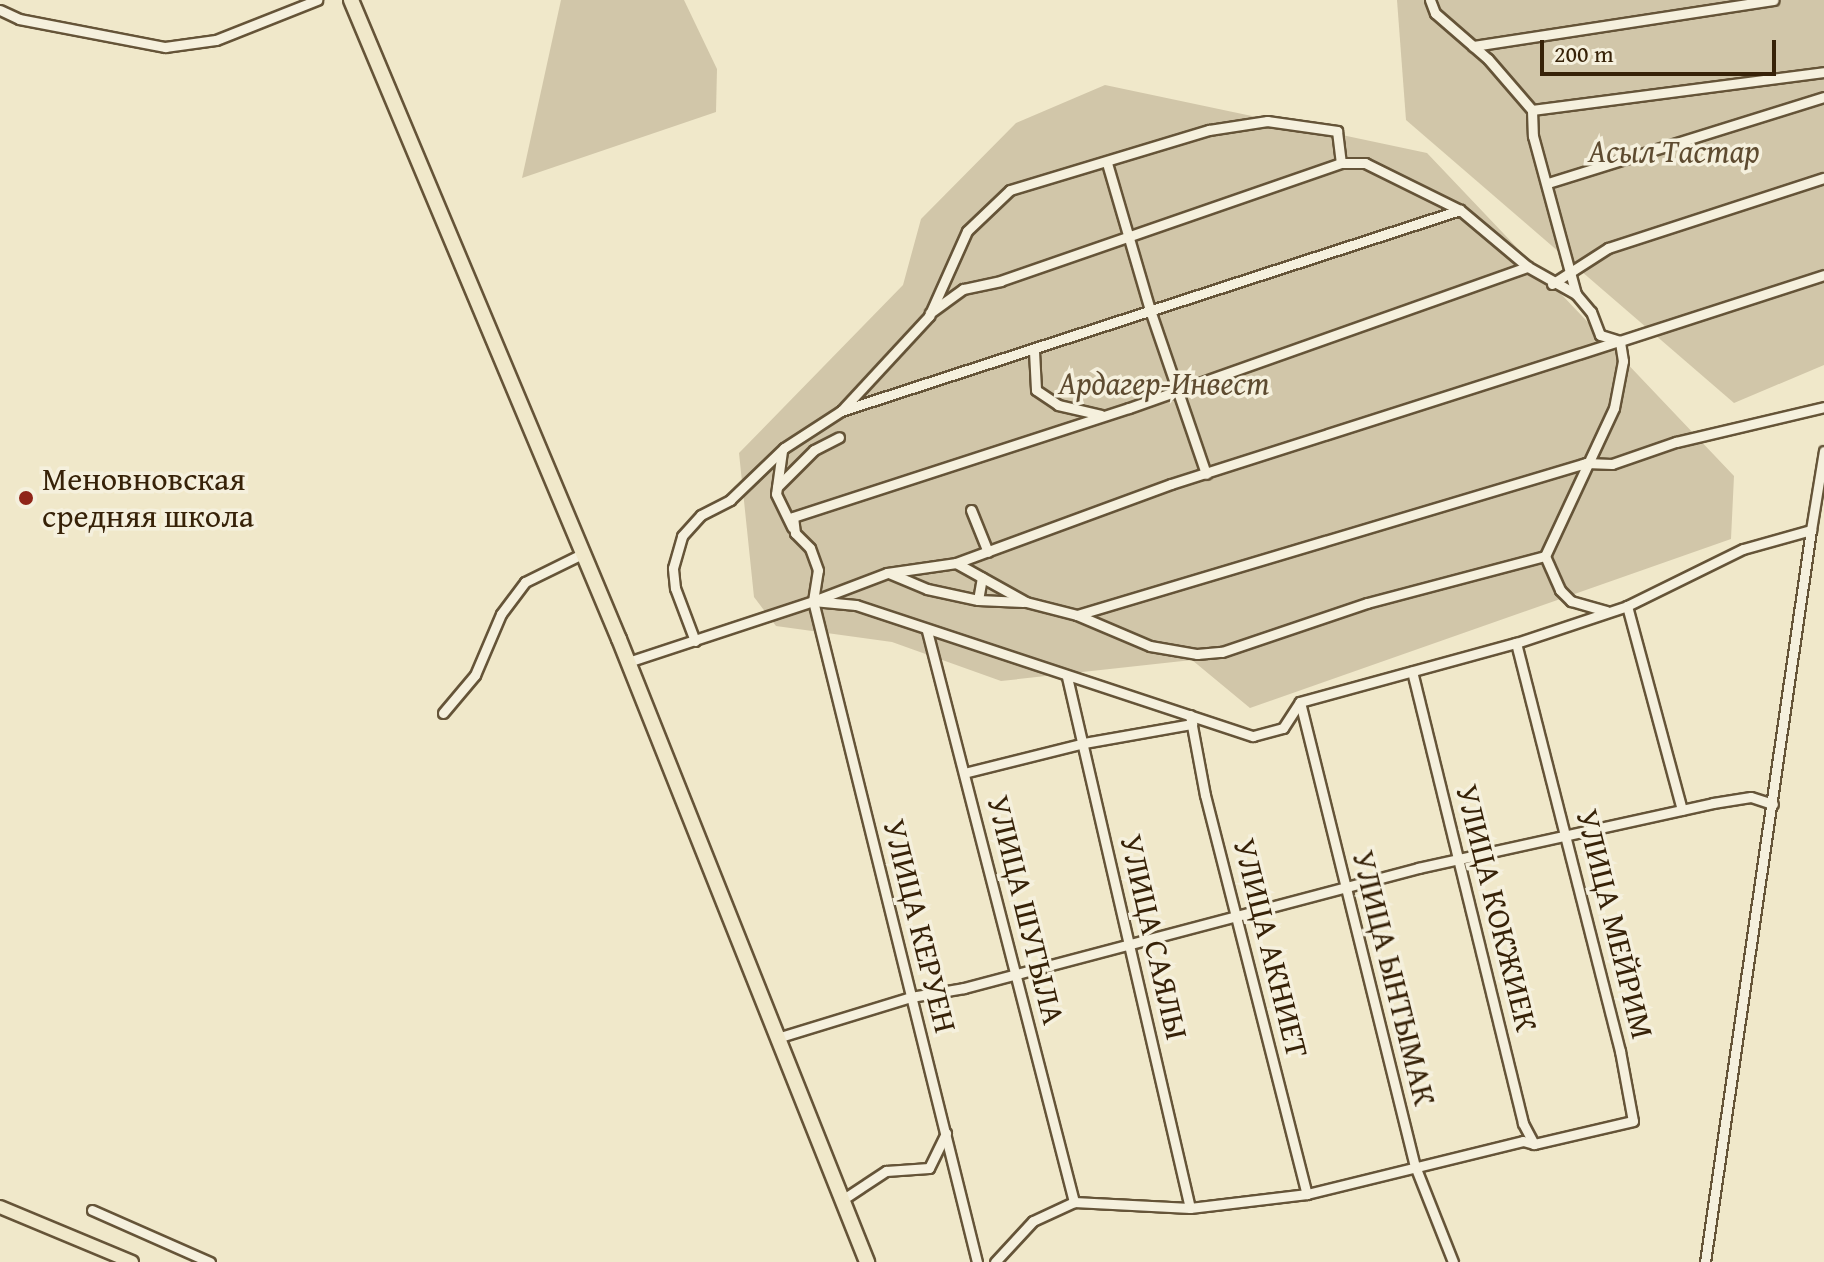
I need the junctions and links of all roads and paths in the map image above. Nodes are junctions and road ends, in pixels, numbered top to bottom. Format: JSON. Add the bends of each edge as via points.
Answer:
{"nodes":[{"id":1,"x":317,"y":0,"type":"edge"},
{"id":2,"x":351,"y":0,"type":"edge"},
{"id":3,"x":1430,"y":0,"type":"edge"},
{"id":4,"x":1774,"y":0,"type":"edge"},
{"id":5,"x":294,"y":3,"type":"edge"},
{"id":6,"x":0,"y":10,"type":"edge"},
{"id":7,"x":1473,"y":46,"type":"junction"},
{"id":8,"x":1824,"y":72,"type":"edge"},
{"id":9,"x":1824,"y":97,"type":"edge"},
{"id":10,"x":1532,"y":110,"type":"junction"},
{"id":11,"x":1107,"y":163,"type":"junction"},
{"id":12,"x":1341,"y":163,"type":"junction"},
{"id":13,"x":1824,"y":178,"type":"edge"},
{"id":14,"x":1548,"y":183,"type":"junction"},
{"id":15,"x":1460,"y":210,"type":"junction"},
{"id":16,"x":1128,"y":235,"type":"junction"},
{"id":17,"x":1528,"y":267,"type":"junction"},
{"id":18,"x":1571,"y":272,"type":"junction"},
{"id":19,"x":1824,"y":275,"type":"edge"},
{"id":20,"x":1552,"y":284,"type":"junction"},
{"id":21,"x":1576,"y":294,"type":"junction"},
{"id":22,"x":930,"y":313,"type":"junction"},
{"id":23,"x":1151,"y":313,"type":"junction"},
{"id":24,"x":1620,"y":341,"type":"junction"},
{"id":25,"x":1034,"y":351,"type":"junction"},
{"id":26,"x":1175,"y":389,"type":"junction"},
{"id":27,"x":1824,"y":407,"type":"edge"},
{"id":28,"x":841,"y":411,"type":"junction"},
{"id":29,"x":1104,"y":415,"type":"junction"},
{"id":30,"x":839,"y":437,"type":"dead end"},
{"id":31,"x":784,"y":448,"type":"junction"},
{"id":32,"x":1824,"y":451,"type":"edge"},
{"id":33,"x":1586,"y":463,"type":"junction"},
{"id":34,"x":1206,"y":474,"type":"junction"},
{"id":35,"x":777,"y":487,"type":"junction"},
{"id":36,"x":971,"y":510,"type":"dead end"},
{"id":37,"x":792,"y":528,"type":"junction"},
{"id":38,"x":1811,"y":530,"type":"junction"},
{"id":39,"x":988,"y":552,"type":"junction"},
{"id":40,"x":584,"y":553,"type":"junction"},
{"id":41,"x":1545,"y":556,"type":"junction"},
{"id":42,"x":956,"y":563,"type":"junction"},
{"id":43,"x":887,"y":573,"type":"junction"},
{"id":44,"x":982,"y":577,"type":"junction"},
{"id":45,"x":978,"y":600,"type":"junction"},
{"id":46,"x":813,"y":601,"type":"junction"},
{"id":47,"x":1026,"y":602,"type":"junction"},
{"id":48,"x":1627,"y":606,"type":"junction"},
{"id":49,"x":1607,"y":611,"type":"junction"},
{"id":50,"x":1077,"y":615,"type":"junction"},
{"id":51,"x":927,"y":631,"type":"junction"},
{"id":52,"x":695,"y":641,"type":"junction"},
{"id":53,"x":1516,"y":643,"type":"junction"},
{"id":54,"x":628,"y":662,"type":"junction"},
{"id":55,"x":1412,"y":671,"type":"junction"},
{"id":56,"x":1067,"y":677,"type":"junction"},
{"id":57,"x":1300,"y":702,"type":"junction"},
{"id":58,"x":443,"y":713,"type":"dead end"},
{"id":59,"x":1191,"y":719,"type":"junction"},
{"id":60,"x":1084,"y":743,"type":"junction"},
{"id":61,"x":964,"y":773,"type":"junction"},
{"id":62,"x":1773,"y":804,"type":"junction"},
{"id":63,"x":1682,"y":810,"type":"junction"},
{"id":64,"x":1567,"y":835,"type":"junction"},
{"id":65,"x":1459,"y":860,"type":"junction"},
{"id":66,"x":1342,"y":887,"type":"junction"},
{"id":67,"x":1236,"y":916,"type":"junction"},
{"id":68,"x":1129,"y":945,"type":"junction"},
{"id":69,"x":1016,"y":974,"type":"junction"},
{"id":70,"x":911,"y":997,"type":"junction"},
{"id":71,"x":777,"y":1038,"type":"junction"},
{"id":72,"x":946,"y":1133,"type":"junction"},
{"id":73,"x":1534,"y":1144,"type":"junction"},
{"id":74,"x":1415,"y":1166,"type":"junction"},
{"id":75,"x":1307,"y":1194,"type":"junction"},
{"id":76,"x":842,"y":1200,"type":"junction"},
{"id":77,"x":1074,"y":1202,"type":"junction"},
{"id":78,"x":0,"y":1207,"type":"edge"},
{"id":79,"x":1190,"y":1208,"type":"junction"},
{"id":80,"x":92,"y":1210,"type":"dead end"},
{"id":81,"x":132,"y":1262,"type":"edge"},
{"id":82,"x":210,"y":1262,"type":"edge"},
{"id":83,"x":867,"y":1262,"type":"edge"},
{"id":84,"x":977,"y":1262,"type":"edge"},
{"id":85,"x":995,"y":1262,"type":"edge"},
{"id":86,"x":1453,"y":1262,"type":"edge"},
{"id":87,"x":1705,"y":1262,"type":"edge"}],
"edges":[{"from":1,"to":5,"type":"street"},
{"from":2,"to":40,"type":"highway"},
{"from":3,"to":7,"type":"street","via":[[1435,13]]},
{"from":4,"to":7,"type":"street"},
{"from":5,"to":6,"type":"street","via":[[216,40],[165,47],[19,19]]},
{"from":7,"to":10,"type":"street"},
{"from":8,"to":10,"type":"street"},
{"from":9,"to":14,"type":"street"},
{"from":10,"to":14,"type":"street","via":[[1533,136]]},
{"from":11,"to":12,"type":"street","via":[[1209,130],[1282,121],[1337,131]]},
{"from":11,"to":16,"type":"street"},
{"from":11,"to":22,"type":"street","via":[[999,197],[967,231]]},
{"from":12,"to":15,"type":"street","via":[[1365,163]]},
{"from":12,"to":16,"type":"street"},
{"from":13,"to":18,"type":"street","via":[[1672,223],[1608,248]]},
{"from":14,"to":18,"type":"street"},
{"from":15,"to":17,"type":"street"},
{"from":15,"to":23,"type":"street"},
{"from":16,"to":22,"type":"street","via":[[1001,281],[963,289]]},
{"from":16,"to":23,"type":"street"},
{"from":17,"to":20,"type":"street"},
{"from":17,"to":26,"type":"street"},
{"from":18,"to":20,"type":"street"},
{"from":18,"to":21,"type":"street"},
{"from":19,"to":24,"type":"street"},
{"from":20,"to":21,"type":"street"},
{"from":21,"to":24,"type":"street","via":[[1600,335]]},
{"from":22,"to":28,"type":"street"},
{"from":23,"to":25,"type":"street"},
{"from":23,"to":26,"type":"street"},
{"from":24,"to":33,"type":"street","via":[[1623,361],[1614,408]]},
{"from":24,"to":34,"type":"street"},
{"from":25,"to":28,"type":"street"},
{"from":25,"to":29,"type":"street","via":[[1040,394],[1058,405]]},
{"from":26,"to":29,"type":"street"},
{"from":26,"to":34,"type":"street"},
{"from":27,"to":33,"type":"street","via":[[1676,442],[1612,464]]},
{"from":28,"to":31,"type":"street"},
{"from":29,"to":37,"type":"street","via":[[797,513]]},
{"from":30,"to":35,"type":"street","via":[[814,450]]},
{"from":31,"to":35,"type":"street"},
{"from":31,"to":52,"type":"street","via":[[682,536],[673,568],[675,588]]},
{"from":32,"to":38,"type":"street"},
{"from":33,"to":41,"type":"street"},
{"from":33,"to":50,"type":"street"},
{"from":34,"to":39,"type":"street"},
{"from":35,"to":37,"type":"street","name":"УЛИЦА КЕРУЕН","via":[[781,512]]},
{"from":36,"to":39,"type":"street"},
{"from":37,"to":46,"type":"street","name":"УЛИЦА КЕРУЕН","via":[[815,557],[819,579]]},
{"from":38,"to":48,"type":"street","via":[[1743,549]]},
{"from":38,"to":62,"type":"street"},
{"from":39,"to":42,"type":"street"},
{"from":40,"to":54,"type":"highway"},
{"from":40,"to":58,"type":"street","via":[[525,582],[501,614],[475,675]]},
{"from":41,"to":49,"type":"street","via":[[1571,601]]},
{"from":41,"to":50,"type":"street","via":[[1381,599],[1222,652],[1150,646]]},
{"from":42,"to":43,"type":"street"},
{"from":42,"to":44,"type":"street"},
{"from":43,"to":45,"type":"street"},
{"from":43,"to":46,"type":"street"},
{"from":44,"to":45,"type":"street"},
{"from":44,"to":47,"type":"street"},
{"from":45,"to":47,"type":"street"},
{"from":46,"to":51,"type":"street","via":[[856,605]]},
{"from":46,"to":52,"type":"street"},
{"from":46,"to":70,"type":"street","name":"УЛИЦА КЕРУЕН"},
{"from":47,"to":50,"type":"street"},
{"from":48,"to":49,"type":"street"},
{"from":48,"to":63,"type":"street"},
{"from":49,"to":53,"type":"street"},
{"from":51,"to":56,"type":"street"},
{"from":51,"to":61,"type":"street","name":"УЛИЦА ШУГЫЛА"},
{"from":52,"to":54,"type":"street"},
{"from":53,"to":55,"type":"street"},
{"from":53,"to":64,"type":"street","name":"УЛИЦА МЕЙРИМ"},
{"from":54,"to":71,"type":"highway"},
{"from":55,"to":57,"type":"street"},
{"from":55,"to":65,"type":"street","name":"УЛИЦА КОКЖИЕК"},
{"from":56,"to":59,"type":"street"},
{"from":56,"to":60,"type":"street","name":"УЛИЦА САЯЛЫ"},
{"from":57,"to":59,"type":"street","via":[[1283,728],[1253,736]]},
{"from":57,"to":66,"type":"street","name":"УЛИЦА ЫНТЫМАК"},
{"from":59,"to":60,"type":"street"},
{"from":59,"to":67,"type":"street","name":"УЛИЦА АКНИЕТ"},
{"from":60,"to":61,"type":"street"},
{"from":60,"to":68,"type":"street","name":"УЛИЦА САЯЛЫ"},
{"from":61,"to":69,"type":"street","name":"УЛИЦА ШУГЫЛА"},
{"from":62,"to":63,"type":"street","via":[[1751,797]]},
{"from":62,"to":87,"type":"street"},
{"from":63,"to":64,"type":"street"},
{"from":64,"to":65,"type":"street"},
{"from":64,"to":73,"type":"street","name":"УЛИЦА МЕЙРИМ","via":[[1633,1121]]},
{"from":65,"to":66,"type":"street"},
{"from":65,"to":73,"type":"street","name":"УЛИЦА КОКЖИЕК","via":[[1523,1123]]},
{"from":66,"to":67,"type":"street"},
{"from":66,"to":74,"type":"street","name":"УЛИЦА ЫНТЫМАК"},
{"from":67,"to":68,"type":"street"},
{"from":67,"to":75,"type":"street","name":"УЛИЦА АКНИЕТ"},
{"from":68,"to":69,"type":"street"},
{"from":68,"to":79,"type":"street","name":"УЛИЦА САЯЛЫ"},
{"from":69,"to":70,"type":"street"},
{"from":69,"to":77,"type":"street","name":"УЛИЦА ШУГЫЛА"},
{"from":70,"to":71,"type":"street"},
{"from":70,"to":72,"type":"street","name":"УЛИЦА КЕРУЕН"},
{"from":71,"to":76,"type":"highway"},
{"from":72,"to":76,"type":"street","via":[[929,1168],[886,1171]]},
{"from":72,"to":84,"type":"street","name":"УЛИЦА КЕРУЕН"},
{"from":73,"to":74,"type":"street","via":[[1523,1141]]},
{"from":74,"to":75,"type":"street"},
{"from":74,"to":86,"type":"street","name":"УЛИЦА ЫНТЫМАК"},
{"from":75,"to":79,"type":"street"},
{"from":76,"to":83,"type":"highway"},
{"from":77,"to":79,"type":"street"},
{"from":77,"to":85,"type":"street","via":[[1033,1221]]},
{"from":78,"to":81,"type":"main road"},
{"from":80,"to":82,"type":"street"}]}
